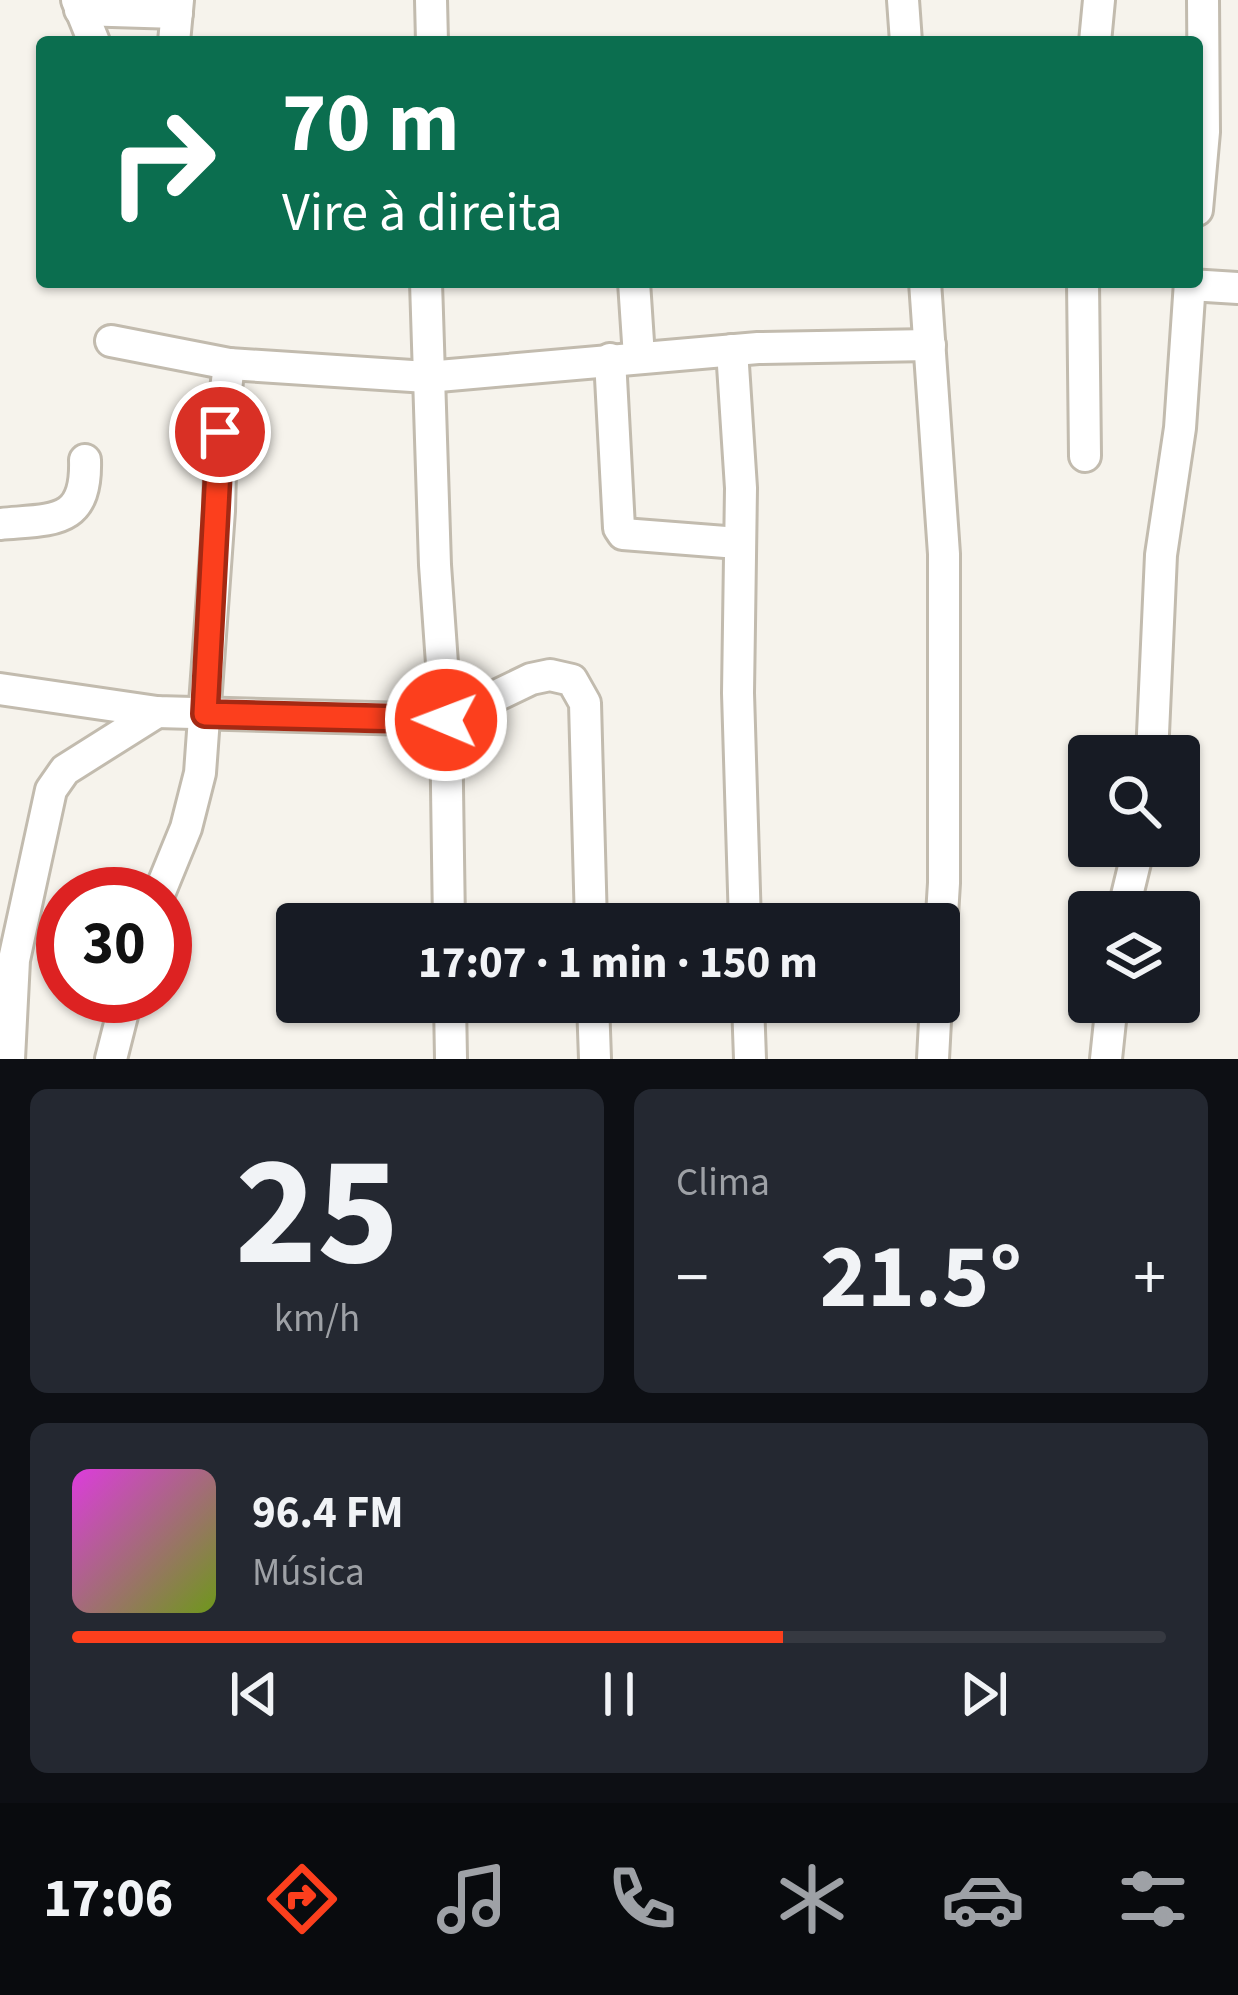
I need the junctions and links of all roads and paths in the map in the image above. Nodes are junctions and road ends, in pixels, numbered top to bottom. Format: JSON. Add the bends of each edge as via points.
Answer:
{"nodes":[{"id":1,"x":431,"y":0,"type":"edge"},
{"id":2,"x":903,"y":0,"type":"edge"},
{"id":3,"x":1099,"y":0,"type":"edge"},
{"id":4,"x":1203,"y":0,"type":"edge"},
{"id":5,"x":79,"y":5,"type":"edge"},
{"id":6,"x":176,"y":18,"type":"edge"},
{"id":7,"x":92,"y":36,"type":"edge"},
{"id":8,"x":432,"y":36,"type":"edge"},
{"id":9,"x":906,"y":36,"type":"edge"},
{"id":10,"x":1096,"y":36,"type":"edge"},
{"id":11,"x":1203,"y":143,"type":"edge"},
{"id":12,"x":1203,"y":284,"type":"edge"},
{"id":13,"x":426,"y":288,"type":"edge"},
{"id":14,"x":633,"y":288,"type":"edge"},
{"id":15,"x":925,"y":288,"type":"edge"},
{"id":16,"x":1084,"y":288,"type":"edge"},
{"id":17,"x":1190,"y":288,"type":"edge"},
{"id":18,"x":1238,"y":288,"type":"edge"},
{"id":19,"x":111,"y":341,"type":"dead end"},
{"id":20,"x":930,"y":345,"type":"junction"},
{"id":21,"x":732,"y":350,"type":"junction"},
{"id":22,"x":624,"y":358,"type":"junction"},
{"id":23,"x":230,"y":364,"type":"junction"},
{"id":24,"x":427,"y":377,"type":"junction"},
{"id":25,"x":1085,"y":456,"type":"dead end"},
{"id":26,"x":85,"y":460,"type":"dead end"},
{"id":27,"x":1,"y":516,"type":"edge"},
{"id":28,"x":738,"y":544,"type":"junction"},
{"id":29,"x":0,"y":689,"type":"edge"},
{"id":30,"x":157,"y":712,"type":"junction"},
{"id":31,"x":205,"y":714,"type":"junction"},
{"id":32,"x":446,"y":720,"type":"junction"},
{"id":33,"x":1153,"y":735,"type":"edge"},
{"id":34,"x":170,"y":867,"type":"edge"},
{"id":35,"x":449,"y":903,"type":"edge"},
{"id":36,"x":590,"y":903,"type":"edge"},
{"id":37,"x":745,"y":903,"type":"edge"},
{"id":38,"x":943,"y":903,"type":"edge"},
{"id":39,"x":7,"y":960,"type":"edge"},
{"id":40,"x":120,"y":1023,"type":"edge"},
{"id":41,"x":450,"y":1023,"type":"edge"},
{"id":42,"x":594,"y":1023,"type":"edge"},
{"id":43,"x":749,"y":1023,"type":"edge"},
{"id":44,"x":936,"y":1023,"type":"edge"},
{"id":45,"x":1110,"y":1023,"type":"edge"},
{"id":46,"x":10,"y":1059,"type":"edge"},
{"id":47,"x":111,"y":1059,"type":"edge"},
{"id":48,"x":451,"y":1059,"type":"edge"},
{"id":49,"x":595,"y":1059,"type":"edge"},
{"id":50,"x":750,"y":1059,"type":"edge"},
{"id":51,"x":933,"y":1059,"type":"edge"},
{"id":52,"x":1106,"y":1059,"type":"edge"}],
"edges":[{"from":1,"to":8,"type":"street"},
{"from":2,"to":9,"type":"street"},
{"from":3,"to":10,"type":"street"},
{"from":4,"to":11,"type":"street"},
{"from":5,"to":6,"type":"street"},
{"from":5,"to":7,"type":"street"},
{"from":12,"to":18,"type":"street"},
{"from":13,"to":24,"type":"street"},
{"from":14,"to":22,"type":"street"},
{"from":15,"to":20,"type":"street"},
{"from":16,"to":25,"type":"street"},
{"from":17,"to":33,"type":"street","via":[[1161,555]]},
{"from":19,"to":23,"type":"street"},
{"from":20,"to":21,"type":"street"},
{"from":20,"to":38,"type":"street","via":[[944,554]]},
{"from":21,"to":22,"type":"street"},
{"from":21,"to":28,"type":"street"},
{"from":22,"to":24,"type":"street"},
{"from":22,"to":28,"type":"street","via":[[614,479],[622,534]]},
{"from":23,"to":24,"type":"street"},
{"from":23,"to":31,"type":"street"},
{"from":24,"to":32,"type":"street"},
{"from":26,"to":27,"type":"street","via":[[86,488],[73,508],[49,519]]},
{"from":28,"to":37,"type":"street"},
{"from":29,"to":30,"type":"street"},
{"from":30,"to":31,"type":"street"},
{"from":30,"to":39,"type":"street","via":[[65,770],[51,790]]},
{"from":31,"to":32,"type":"street"},
{"from":31,"to":34,"type":"street","via":[[200,773]]},
{"from":32,"to":35,"type":"street"},
{"from":32,"to":36,"type":"street","via":[[531,679],[562,675],[579,690]]},
{"from":39,"to":46,"type":"street"},
{"from":40,"to":47,"type":"street"},
{"from":41,"to":48,"type":"street"},
{"from":42,"to":49,"type":"street"},
{"from":43,"to":50,"type":"street"},
{"from":44,"to":51,"type":"street"},
{"from":45,"to":52,"type":"street"}]}
